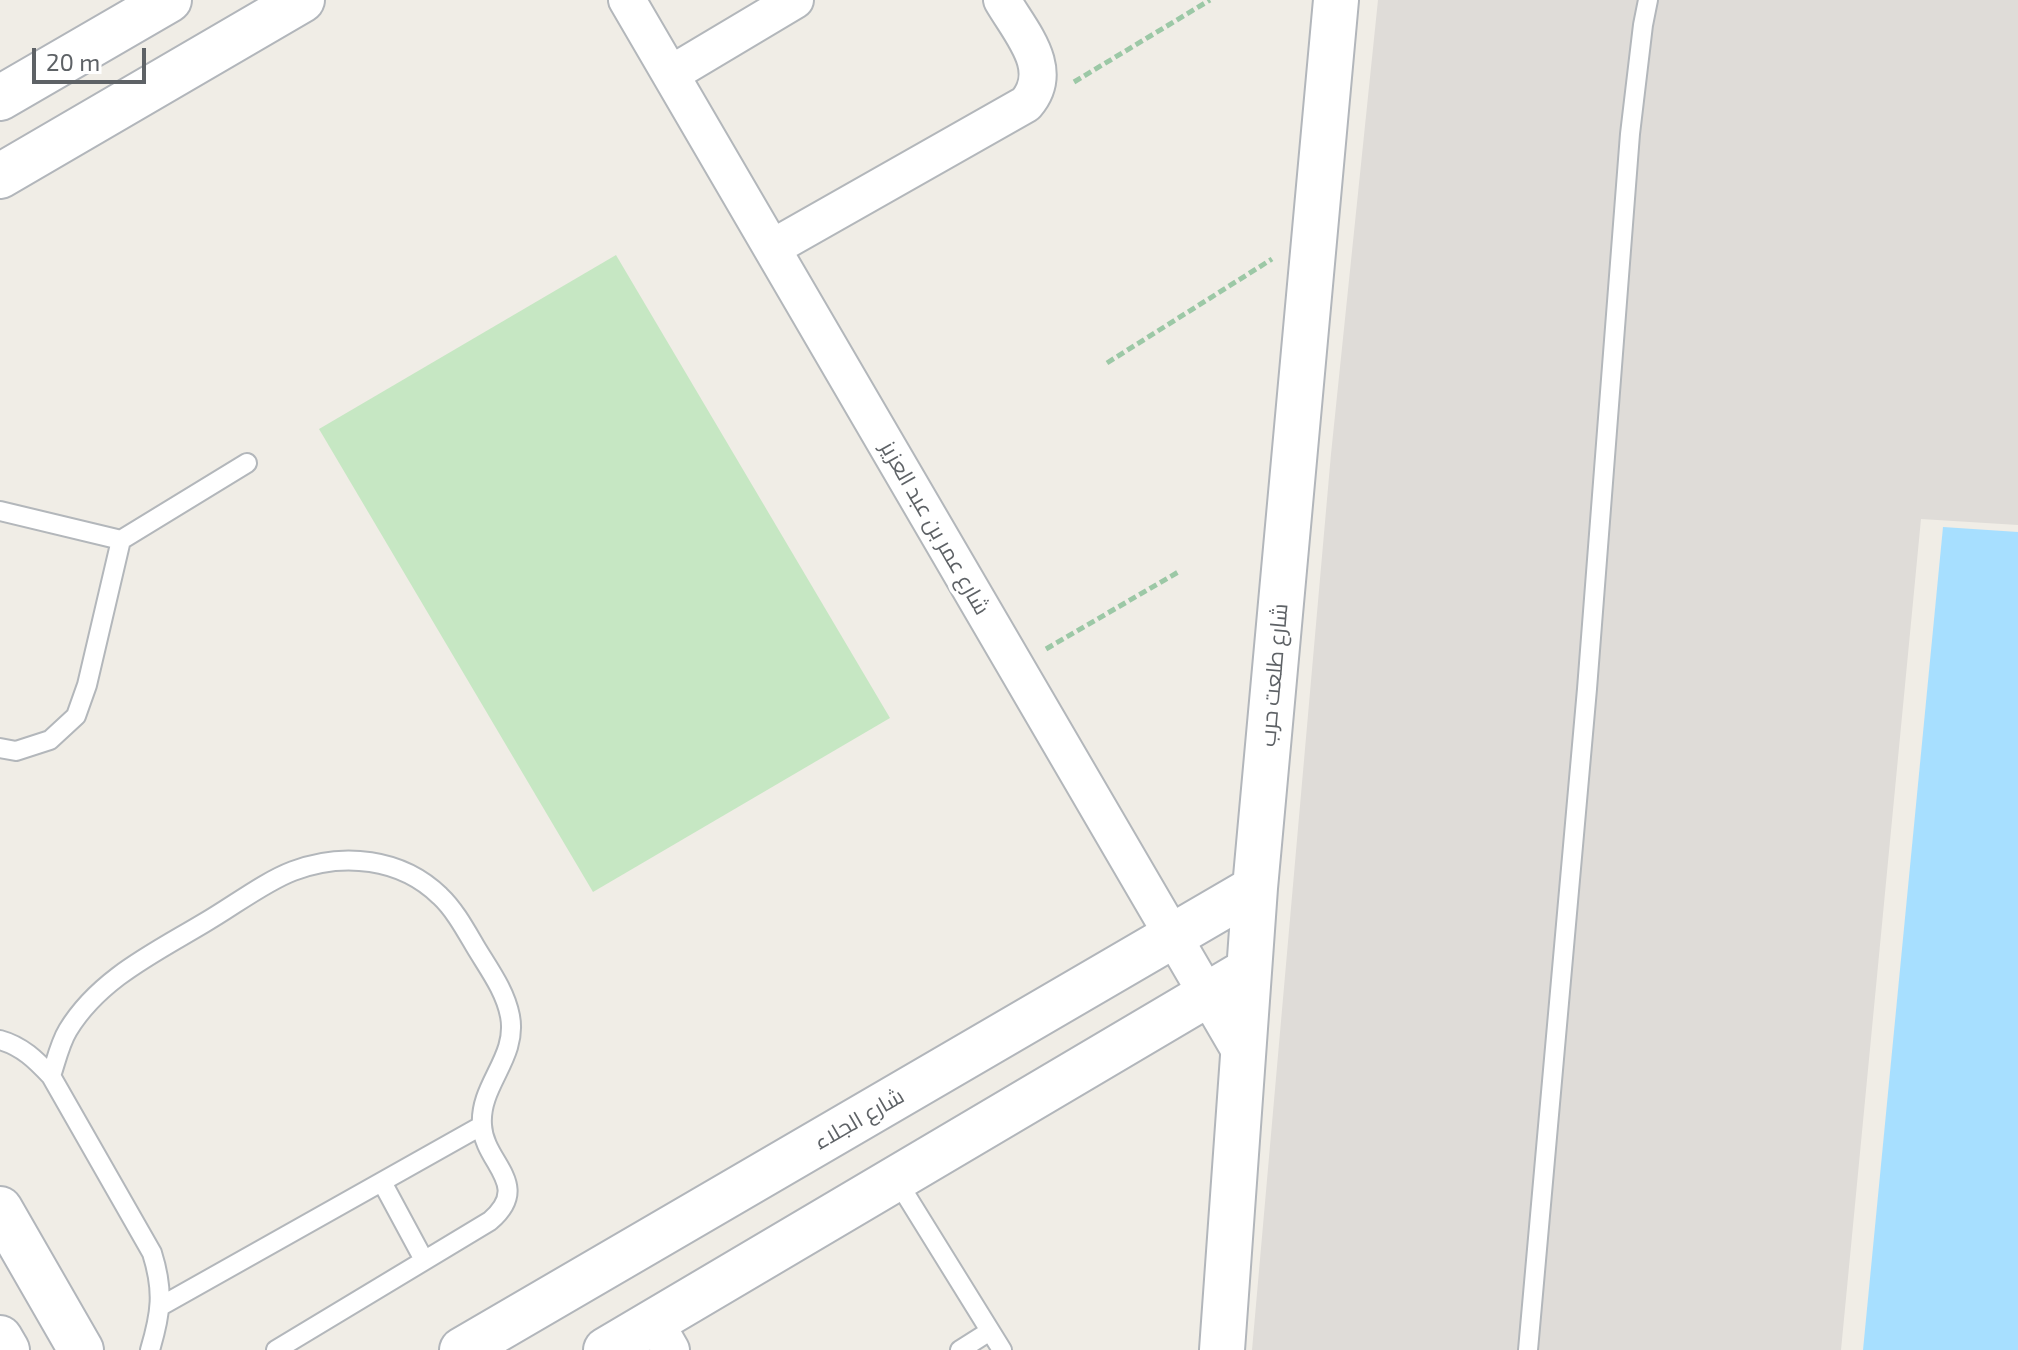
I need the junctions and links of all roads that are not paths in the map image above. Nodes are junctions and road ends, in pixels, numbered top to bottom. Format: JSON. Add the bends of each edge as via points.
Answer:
{"nodes":[{"id":1,"x":169,"y":0,"type":"edge"},
{"id":2,"x":302,"y":0,"type":"edge"},
{"id":3,"x":627,"y":0,"type":"edge"},
{"id":4,"x":795,"y":0,"type":"edge"},
{"id":5,"x":1002,"y":0,"type":"edge"},
{"id":6,"x":1336,"y":0,"type":"edge"},
{"id":7,"x":1648,"y":0,"type":"edge"},
{"id":8,"x":257,"y":11,"type":"edge"},
{"id":9,"x":671,"y":74,"type":"junction"},
{"id":10,"x":0,"y":98,"type":"edge"},
{"id":11,"x":0,"y":176,"type":"edge"},
{"id":12,"x":772,"y":248,"type":"junction"},
{"id":13,"x":247,"y":463,"type":"dead end"},
{"id":14,"x":0,"y":511,"type":"edge"},
{"id":15,"x":121,"y":540,"type":"junction"},
{"id":16,"x":0,"y":748,"type":"edge"},
{"id":17,"x":1255,"y":888,"type":"junction"},
{"id":18,"x":1172,"y":935,"type":"junction"},
{"id":19,"x":1249,"y":970,"type":"junction"},
{"id":20,"x":1207,"y":995,"type":"junction"},
{"id":21,"x":0,"y":1040,"type":"edge"},
{"id":22,"x":1243,"y":1056,"type":"junction"},
{"id":23,"x":51,"y":1076,"type":"junction"},
{"id":24,"x":481,"y":1126,"type":"junction"},
{"id":25,"x":895,"y":1179,"type":"junction"},
{"id":26,"x":382,"y":1182,"type":"junction"},
{"id":27,"x":0,"y":1209,"type":"edge"},
{"id":28,"x":424,"y":1260,"type":"junction"},
{"id":29,"x":161,"y":1306,"type":"junction"},
{"id":30,"x":990,"y":1331,"type":"junction"},
{"id":31,"x":663,"y":1336,"type":"edge"},
{"id":32,"x":0,"y":1338,"type":"edge"},
{"id":33,"x":7,"y":1350,"type":"edge"},
{"id":34,"x":81,"y":1350,"type":"edge"},
{"id":35,"x":150,"y":1350,"type":"edge"},
{"id":36,"x":276,"y":1350,"type":"edge"},
{"id":37,"x":462,"y":1350,"type":"edge"},
{"id":38,"x":606,"y":1350,"type":"edge"},
{"id":39,"x":960,"y":1350,"type":"edge"},
{"id":40,"x":1002,"y":1350,"type":"edge"},
{"id":41,"x":1222,"y":1350,"type":"edge"},
{"id":42,"x":1528,"y":1350,"type":"edge"}],
"edges":[{"from":1,"to":10,"type":"main road"},
{"from":2,"to":8,"type":"main road"},
{"from":3,"to":9,"type":"street","name":"شارع عمر بن عبد العزيز"},
{"from":4,"to":9,"type":"street"},
{"from":5,"to":12,"type":"street","via":[[1038,63],[1034,95],[1017,111]]},
{"from":6,"to":17,"type":"main road","name":"شارع طلعت حرب"},
{"from":7,"to":42,"type":"lane","via":[[1630,134]]},
{"from":8,"to":11,"type":"main road"},
{"from":9,"to":12,"type":"street","name":"شارع عمر بن عبد العزيز"},
{"from":12,"to":18,"type":"street","name":"شارع عمر بن عبد العزيز"},
{"from":13,"to":15,"type":"lane"},
{"from":14,"to":15,"type":"lane"},
{"from":15,"to":16,"type":"lane","via":[[76,716],[50,740],[16,751]]},
{"from":17,"to":18,"type":"main road","name":"شارع الجلاء"},
{"from":17,"to":19,"type":"main road","name":"شارع طلعت حرب"},
{"from":18,"to":20,"type":"street","name":"شارع عمر بن عبد العزيز"},
{"from":18,"to":37,"type":"main road","name":"شارع الجلاء"},
{"from":19,"to":20,"type":"main road"},
{"from":19,"to":22,"type":"main road","name":"شارع طلعت حرب"},
{"from":20,"to":22,"type":"street","name":"شارع عمر بن عبد العزيز"},
{"from":20,"to":25,"type":"main road"},
{"from":21,"to":23,"type":"lane","via":[[33,1057]]},
{"from":22,"to":41,"type":"main road","name":"شارع طلعت حرب"},
{"from":23,"to":24,"type":"lane","via":[[66,1033],[93,996],[129,968],[291,872],[329,860],[369,861],[407,873],[440,896],[503,992],[511,1017],[510,1043],[485,1095]]},
{"from":23,"to":29,"type":"lane","via":[[152,1253]]},
{"from":24,"to":26,"type":"lane"},
{"from":24,"to":28,"type":"lane","via":[[506,1178],[503,1210]]},
{"from":25,"to":30,"type":"lane"},
{"from":25,"to":31,"type":"main road"},
{"from":26,"to":28,"type":"lane"},
{"from":26,"to":29,"type":"lane"},
{"from":27,"to":34,"type":"main road"},
{"from":28,"to":36,"type":"lane"},
{"from":29,"to":35,"type":"lane"},
{"from":30,"to":39,"type":"lane"},
{"from":30,"to":40,"type":"lane"},
{"from":31,"to":38,"type":"main road"},
{"from":32,"to":33,"type":"main road"}]}
